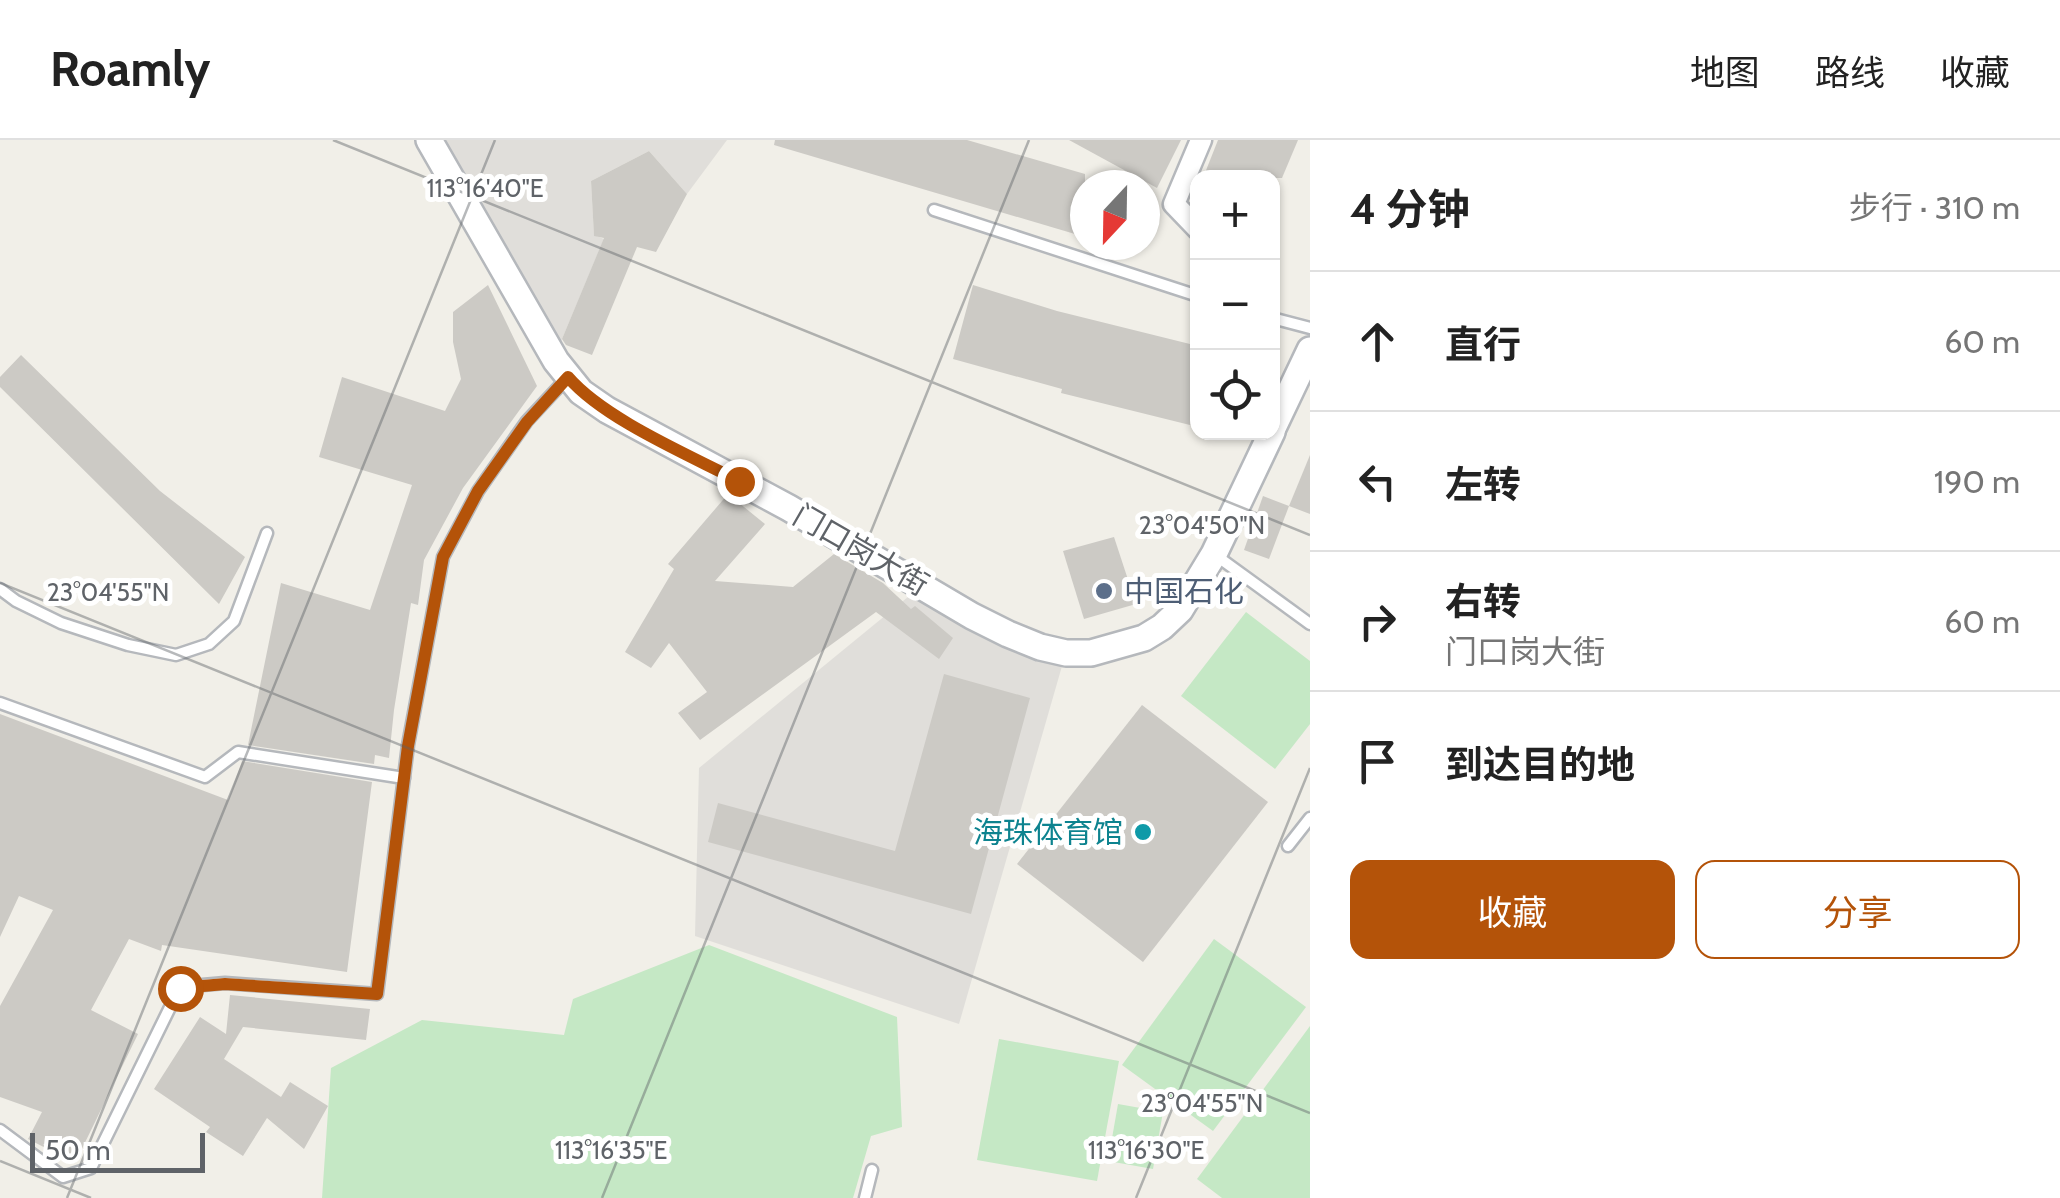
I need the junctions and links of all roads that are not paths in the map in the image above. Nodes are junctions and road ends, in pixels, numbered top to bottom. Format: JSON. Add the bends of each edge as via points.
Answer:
{"nodes":[{"id":1,"x":429,"y":140,"type":"edge"},
{"id":2,"x":1201,"y":140,"type":"edge"},
{"id":3,"x":934,"y":210,"type":"dead end"},
{"id":4,"x":1190,"y":221,"type":"edge"},
{"id":5,"x":1190,"y":293,"type":"edge"},
{"id":6,"x":1280,"y":320,"type":"edge"},
{"id":7,"x":1310,"y":328,"type":"edge"},
{"id":8,"x":1310,"y":350,"type":"edge"},
{"id":9,"x":568,"y":377,"type":"junction"},
{"id":10,"x":1280,"y":415,"type":"edge"},
{"id":11,"x":1268,"y":440,"type":"edge"},
{"id":12,"x":266,"y":533,"type":"dead end"},
{"id":13,"x":1214,"y":554,"type":"junction"},
{"id":14,"x":0,"y":589,"type":"edge"},
{"id":15,"x":1310,"y":624,"type":"edge"},
{"id":16,"x":0,"y":703,"type":"edge"},
{"id":17,"x":404,"y":778,"type":"junction"},
{"id":18,"x":1310,"y":818,"type":"edge"},
{"id":19,"x":1288,"y":846,"type":"dead end"},
{"id":20,"x":0,"y":1130,"type":"edge"},
{"id":21,"x":872,"y":1170,"type":"dead end"},
{"id":22,"x":865,"y":1198,"type":"edge"}],
"edges":[{"from":1,"to":9,"type":"street","name":"门口岗大街"},
{"from":2,"to":4,"type":"street","via":[[1174,204]]},
{"from":3,"to":5,"type":"lane"},
{"from":6,"to":7,"type":"lane"},
{"from":8,"to":10,"type":"street","name":"门口岗大街"},
{"from":9,"to":13,"type":"street","name":"门口岗大街","via":[[607,410],[972,616],[1040,647],[1090,653],[1144,638],[1180,610]]},
{"from":9,"to":17,"type":"lane","via":[[478,491],[443,557]]},
{"from":11,"to":13,"type":"street","name":"门口岗大街"},
{"from":12,"to":14,"type":"lane","via":[[234,621],[209,644],[176,655],[62,623]]},
{"from":13,"to":15,"type":"lane"},
{"from":16,"to":17,"type":"lane","via":[[205,777],[238,752]]},
{"from":17,"to":20,"type":"lane","via":[[377,994],[225,984],[180,988],[91,1168],[63,1177]]},
{"from":18,"to":19,"type":"lane"},
{"from":21,"to":22,"type":"lane"}]}
